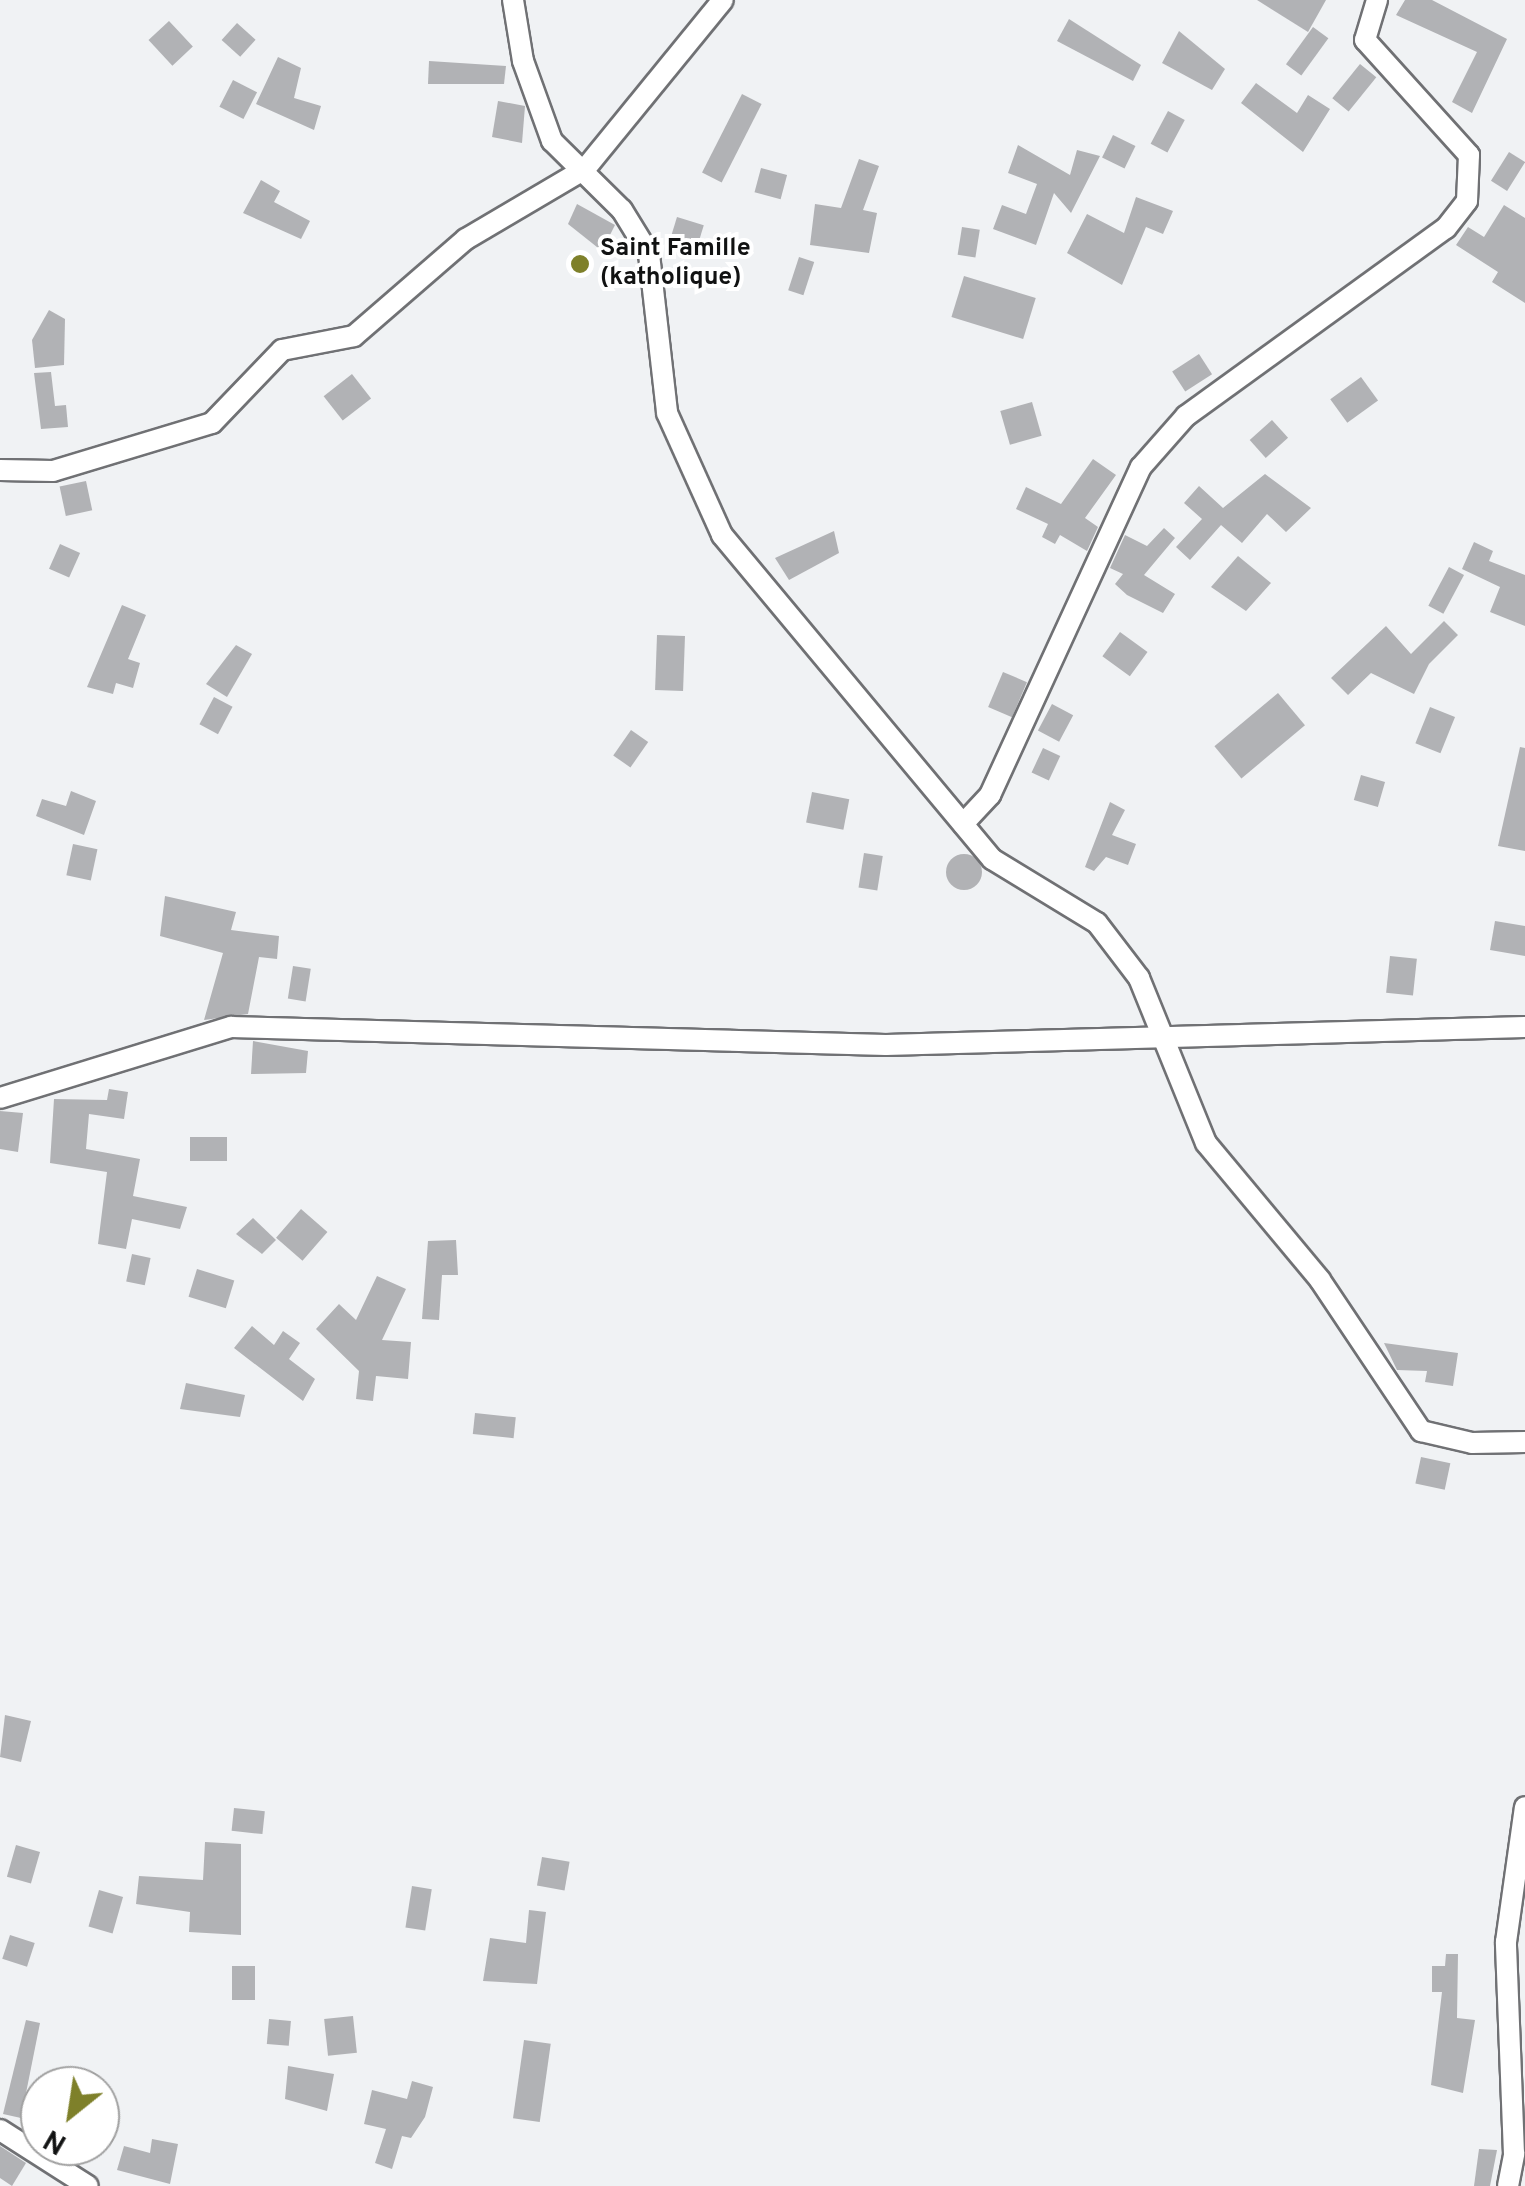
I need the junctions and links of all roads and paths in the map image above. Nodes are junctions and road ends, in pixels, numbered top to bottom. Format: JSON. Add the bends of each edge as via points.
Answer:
{"nodes":[{"id":1,"x":513,"y":0,"type":"edge"},
{"id":2,"x":723,"y":0,"type":"edge"},
{"id":3,"x":1377,"y":0,"type":"edge"},
{"id":4,"x":584,"y":170,"type":"junction"},
{"id":5,"x":0,"y":470,"type":"edge"},
{"id":6,"x":963,"y":824,"type":"junction"},
{"id":7,"x":1525,"y":1027,"type":"edge"},
{"id":8,"x":1160,"y":1034,"type":"junction"},
{"id":9,"x":0,"y":1098,"type":"edge"},
{"id":10,"x":1525,"y":1442,"type":"edge"},
{"id":11,"x":1525,"y":1807,"type":"edge"},
{"id":12,"x":0,"y":2130,"type":"edge"},
{"id":13,"x":88,"y":2186,"type":"edge"},
{"id":14,"x":1508,"y":2186,"type":"edge"}],
"edges":[{"from":1,"to":4,"type":"street","via":[[523,60],[552,141]]},
{"from":2,"to":4,"type":"street"},
{"from":3,"to":6,"type":"street","via":[[1366,40],[1469,155],[1467,201],[1446,228],[1186,416],[1141,467],[990,795]]},
{"from":4,"to":5,"type":"street","via":[[466,239],[354,336],[282,350],[212,422],[53,471]]},
{"from":4,"to":6,"type":"street","via":[[649,254],[667,413],[722,535]]},
{"from":6,"to":8,"type":"street","via":[[1028,887],[1097,923],[1139,978]]},
{"from":7,"to":8,"type":"street"},
{"from":8,"to":9,"type":"street","via":[[886,1045],[231,1028]]},
{"from":8,"to":10,"type":"street","via":[[1206,1143],[1320,1280],[1421,1431],[1472,1443]]},
{"from":11,"to":14,"type":"street","via":[[1506,1942],[1514,2154]]},
{"from":12,"to":13,"type":"street"}]}
